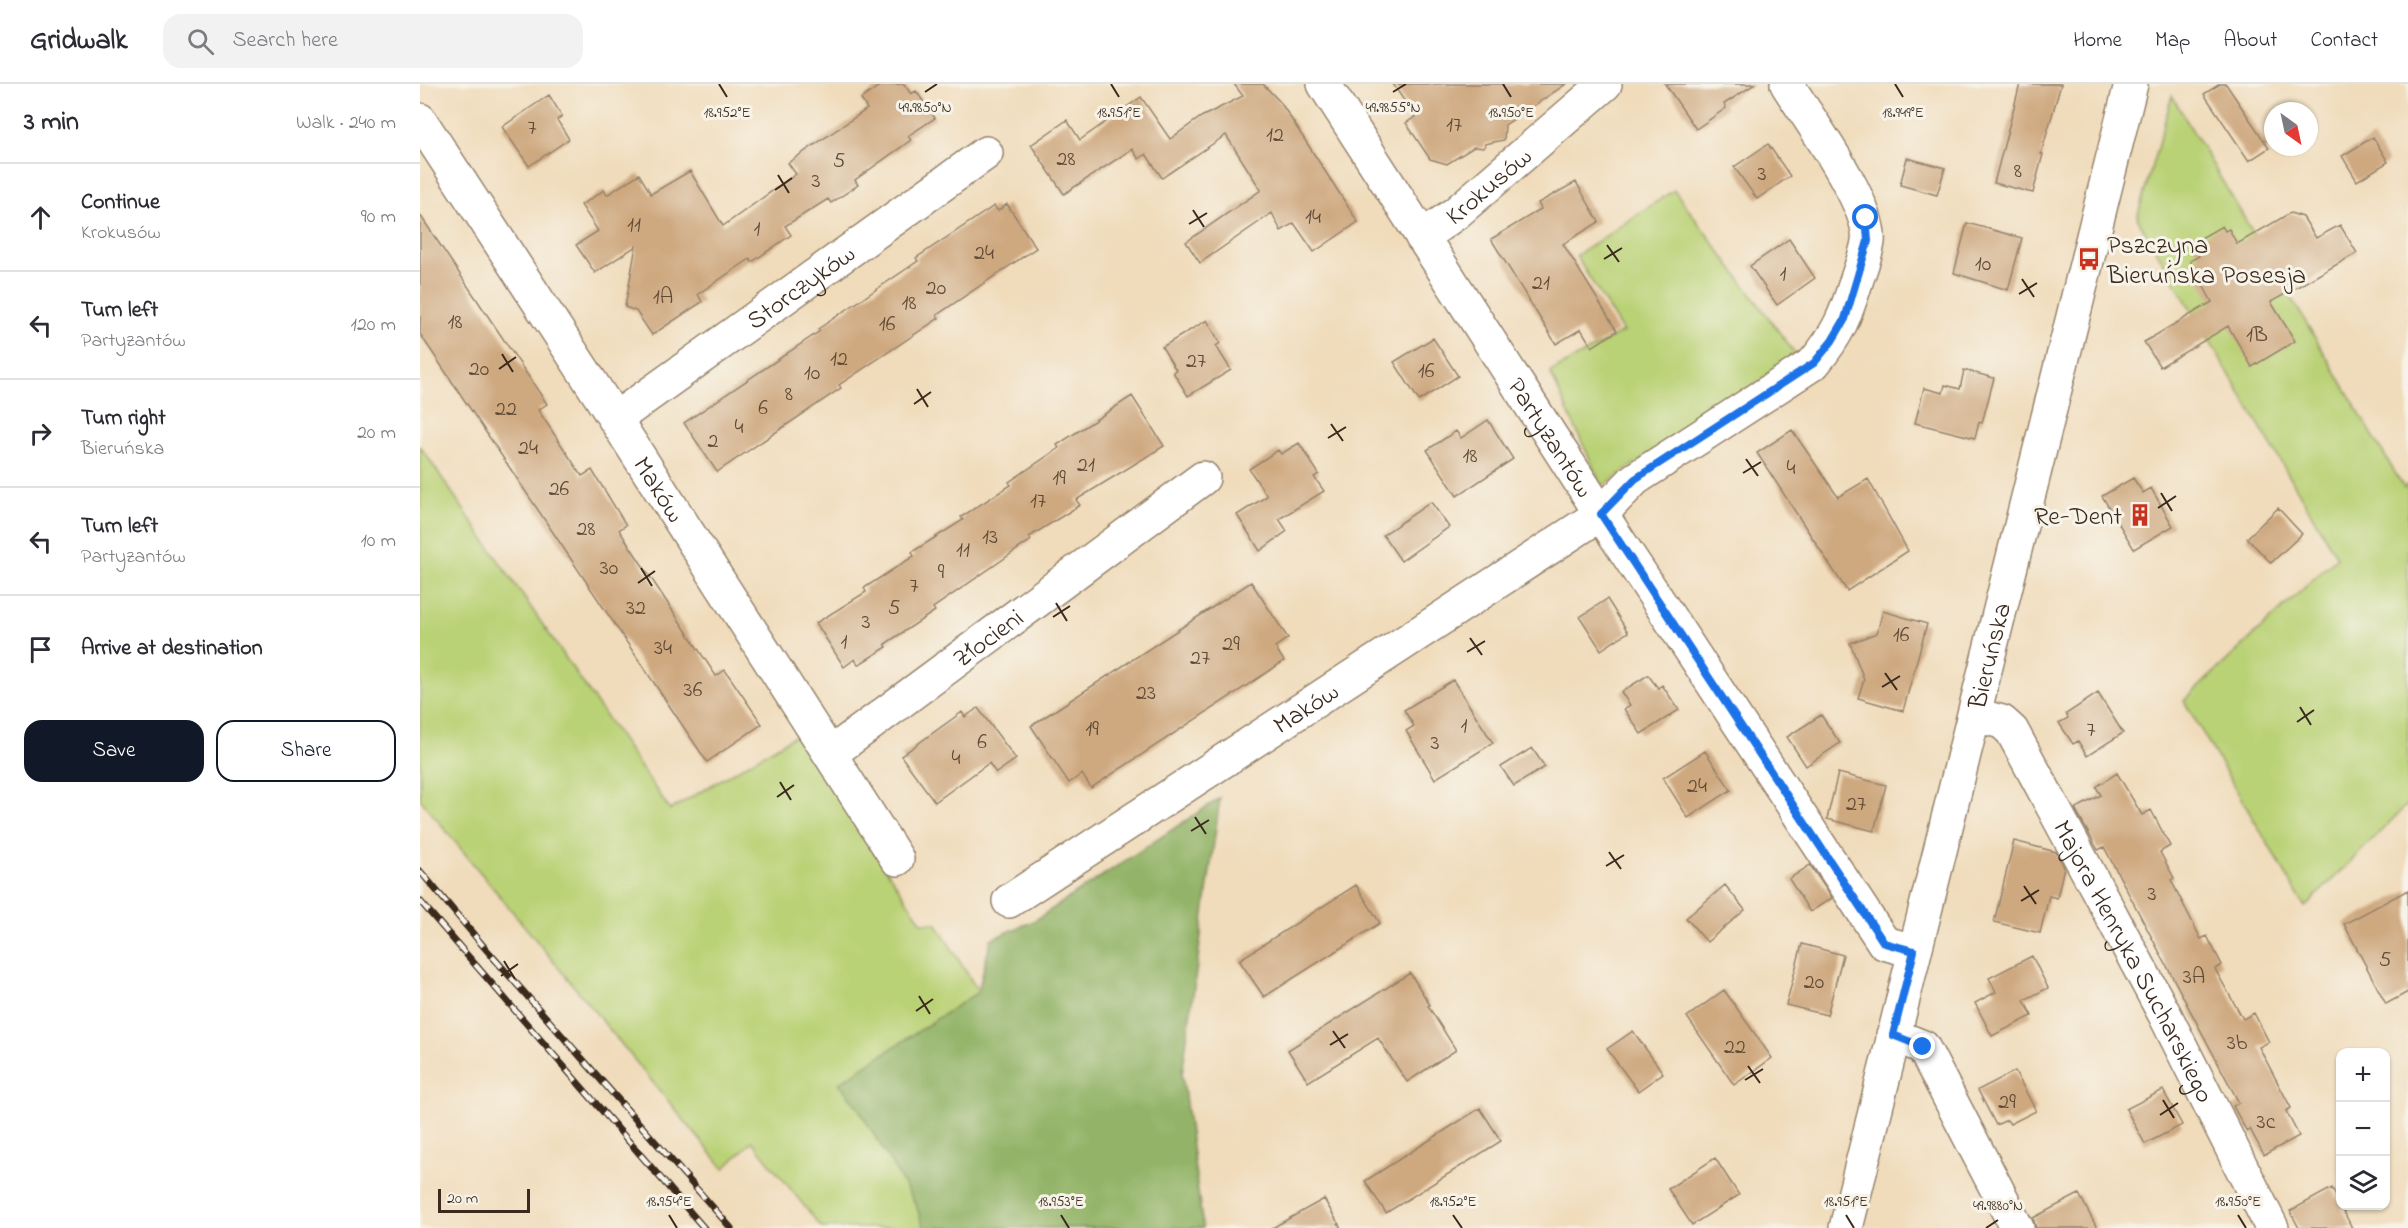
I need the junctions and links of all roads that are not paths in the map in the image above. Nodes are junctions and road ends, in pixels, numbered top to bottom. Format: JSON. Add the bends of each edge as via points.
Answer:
{"nodes":[{"id":1,"x":1324,"y":84,"type":"edge"},
{"id":2,"x":1605,"y":84,"type":"edge"},
{"id":3,"x":1787,"y":84,"type":"edge"},
{"id":4,"x":2132,"y":84,"type":"edge"},
{"id":5,"x":420,"y":120,"type":"edge"},
{"id":6,"x":986,"y":153,"type":"dead end"},
{"id":7,"x":1422,"y":237,"type":"junction"},
{"id":8,"x":615,"y":419,"type":"junction"},
{"id":9,"x":1203,"y":478,"type":"dead end"},
{"id":10,"x":1601,"y":514,"type":"junction"},
{"id":11,"x":1974,"y":715,"type":"junction"},
{"id":12,"x":830,"y":754,"type":"junction"},
{"id":13,"x":897,"y":859,"type":"dead end"},
{"id":14,"x":1010,"y":901,"type":"dead end"},
{"id":15,"x":1914,"y":951,"type":"junction"},
{"id":16,"x":1893,"y":1035,"type":"junction"},
{"id":17,"x":1846,"y":1228,"type":"edge"},
{"id":18,"x":2017,"y":1228,"type":"edge"},
{"id":19,"x":2272,"y":1228,"type":"edge"}],
"edges":[{"from":1,"to":7,"type":"street","name":"Partyzantów"},
{"from":2,"to":7,"type":"street","name":"Krokusów","via":[[1456,213]]},
{"from":3,"to":10,"type":"street","via":[[1855,193],[1866,218],[1868,241],[1845,319],[1814,363],[1635,479]]},
{"from":4,"to":11,"type":"street","name":"Bieruńska"},
{"from":5,"to":8,"type":"street","name":"Maków"},
{"from":6,"to":8,"type":"street","name":"Storczyków"},
{"from":7,"to":10,"type":"street","name":"Partyzantów"},
{"from":8,"to":12,"type":"street","name":"Maków"},
{"from":9,"to":12,"type":"street","name":"Złocieni"},
{"from":10,"to":14,"type":"street","name":"Maków"},
{"from":10,"to":15,"type":"street","name":"Partyzantów","via":[[1884,943]]},
{"from":11,"to":15,"type":"street","name":"Bieruńska"},
{"from":11,"to":19,"type":"street","name":"Majora Henryka Sucharskiego","via":[[2002,722],[2012,731],[2165,1015]]},
{"from":12,"to":13,"type":"street","name":"Maków"},
{"from":15,"to":16,"type":"street","name":"Bieruńska"},
{"from":16,"to":17,"type":"street","name":"Bieruńska"},
{"from":16,"to":18,"type":"street","via":[[1923,1047]]}]}
